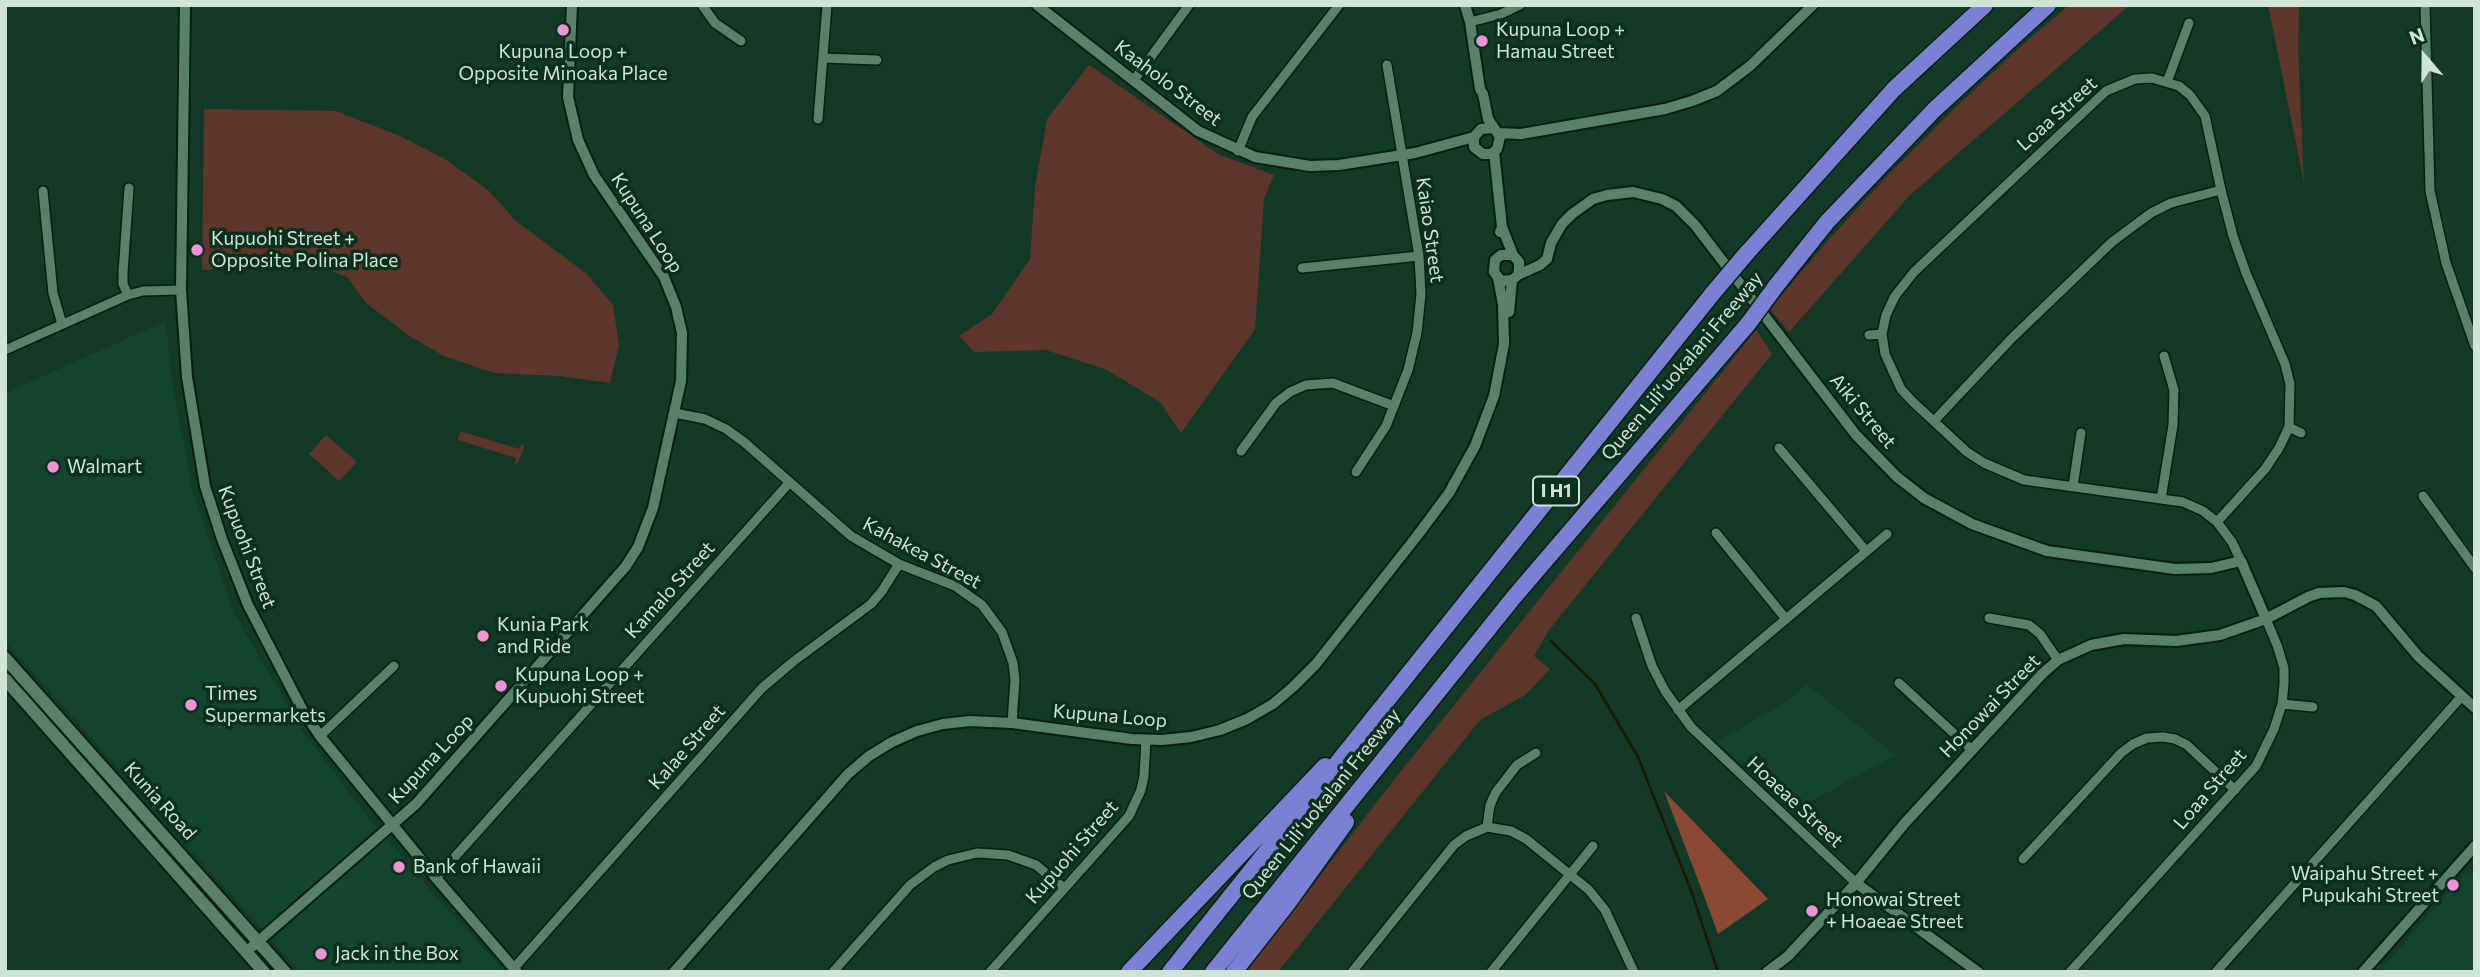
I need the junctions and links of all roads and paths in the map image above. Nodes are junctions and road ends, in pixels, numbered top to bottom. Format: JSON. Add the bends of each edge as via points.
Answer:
{"nodes":[{"id":1,"x":185,"y":5,"type":"edge"},
{"id":2,"x":572,"y":5,"type":"edge"},
{"id":3,"x":702,"y":5,"type":"edge"},
{"id":4,"x":827,"y":5,"type":"edge"},
{"id":5,"x":1189,"y":5,"type":"edge"},
{"id":6,"x":1339,"y":5,"type":"edge"},
{"id":7,"x":1465,"y":5,"type":"edge"},
{"id":8,"x":1520,"y":5,"type":"edge"},
{"id":9,"x":1813,"y":5,"type":"edge"},
{"id":10,"x":1984,"y":5,"type":"edge"},
{"id":11,"x":2048,"y":5,"type":"edge"},
{"id":12,"x":2425,"y":5,"type":"edge"},
{"id":13,"x":1040,"y":6,"type":"edge"},
{"id":14,"x":1470,"y":22,"type":"junction"},
{"id":15,"x":2189,"y":23,"type":"dead end"},
{"id":16,"x":741,"y":41,"type":"dead end"},
{"id":17,"x":823,"y":58,"type":"junction"},
{"id":18,"x":877,"y":60,"type":"dead end"},
{"id":19,"x":1387,"y":65,"type":"dead end"},
{"id":20,"x":1134,"y":80,"type":"junction"},
{"id":21,"x":2167,"y":82,"type":"junction"},
{"id":22,"x":818,"y":119,"type":"dead end"},
{"id":23,"x":1487,"y":141,"type":"junction"},
{"id":24,"x":1238,"y":151,"type":"junction"},
{"id":25,"x":1402,"y":155,"type":"junction"},
{"id":26,"x":129,"y":188,"type":"dead end"},
{"id":27,"x":2221,"y":190,"type":"junction"},
{"id":28,"x":43,"y":191,"type":"dead end"},
{"id":29,"x":1549,"y":254,"type":"junction"},
{"id":30,"x":1419,"y":256,"type":"junction"},
{"id":31,"x":1511,"y":257,"type":"junction"},
{"id":32,"x":1302,"y":268,"type":"dead end"},
{"id":33,"x":1498,"y":278,"type":"junction"},
{"id":34,"x":1515,"y":278,"type":"junction"},
{"id":35,"x":181,"y":290,"type":"junction"},
{"id":36,"x":128,"y":295,"type":"junction"},
{"id":37,"x":62,"y":324,"type":"junction"},
{"id":38,"x":1505,"y":328,"type":"junction"},
{"id":39,"x":1882,"y":334,"type":"junction"},
{"id":40,"x":1870,"y":335,"type":"dead end"},
{"id":41,"x":2475,"y":346,"type":"edge"},
{"id":42,"x":5,"y":350,"type":"edge"},
{"id":43,"x":2164,"y":356,"type":"dead end"},
{"id":44,"x":1394,"y":406,"type":"junction"},
{"id":45,"x":675,"y":413,"type":"junction"},
{"id":46,"x":1934,"y":421,"type":"junction"},
{"id":47,"x":2289,"y":427,"type":"junction"},
{"id":48,"x":2081,"y":433,"type":"dead end"},
{"id":49,"x":2301,"y":433,"type":"dead end"},
{"id":50,"x":1779,"y":448,"type":"dead end"},
{"id":51,"x":1241,"y":451,"type":"dead end"},
{"id":52,"x":1356,"y":471,"type":"dead end"},
{"id":53,"x":790,"y":482,"type":"junction"},
{"id":54,"x":2073,"y":486,"type":"junction"},
{"id":55,"x":2423,"y":496,"type":"dead end"},
{"id":56,"x":2161,"y":499,"type":"junction"},
{"id":57,"x":2217,"y":522,"type":"junction"},
{"id":58,"x":1716,"y":533,"type":"dead end"},
{"id":59,"x":1886,"y":534,"type":"dead end"},
{"id":60,"x":1866,"y":551,"type":"junction"},
{"id":61,"x":2241,"y":561,"type":"junction"},
{"id":62,"x":899,"y":564,"type":"junction"},
{"id":63,"x":2475,"y":568,"type":"edge"},
{"id":64,"x":1636,"y":618,"type":"dead end"},
{"id":65,"x":1989,"y":618,"type":"dead end"},
{"id":66,"x":1786,"y":619,"type":"junction"},
{"id":67,"x":2266,"y":619,"type":"junction"},
{"id":68,"x":5,"y":658,"type":"edge"},
{"id":69,"x":2058,"y":660,"type":"junction"},
{"id":70,"x":394,"y":666,"type":"dead end"},
{"id":71,"x":5,"y":679,"type":"edge"},
{"id":72,"x":1447,"y":681,"type":"junction"},
{"id":73,"x":1899,"y":683,"type":"dead end"},
{"id":74,"x":1399,"y":688,"type":"junction"},
{"id":75,"x":2462,"y":696,"type":"junction"},
{"id":76,"x":2282,"y":704,"type":"junction"},
{"id":77,"x":2313,"y":707,"type":"dead end"},
{"id":78,"x":2475,"y":708,"type":"edge"},
{"id":79,"x":1678,"y":710,"type":"junction"},
{"id":80,"x":1012,"y":723,"type":"junction"},
{"id":81,"x":320,"y":736,"type":"junction"},
{"id":82,"x":1146,"y":740,"type":"junction"},
{"id":83,"x":1972,"y":750,"type":"junction"},
{"id":84,"x":1536,"y":753,"type":"dead end"},
{"id":85,"x":2235,"y":790,"type":"junction"},
{"id":86,"x":392,"y":825,"type":"junction"},
{"id":87,"x":1487,"y":827,"type":"junction"},
{"id":88,"x":1593,"y":846,"type":"dead end"},
{"id":89,"x":2475,"y":846,"type":"edge"},
{"id":90,"x":2023,"y":859,"type":"dead end"},
{"id":91,"x":1569,"y":875,"type":"junction"},
{"id":92,"x":436,"y":878,"type":"junction"},
{"id":93,"x":1856,"y":883,"type":"junction"},
{"id":94,"x":1064,"y":888,"type":"junction"},
{"id":95,"x":259,"y":940,"type":"junction"},
{"id":96,"x":246,"y":952,"type":"junction"},
{"id":97,"x":516,"y":970,"type":"edge"},
{"id":98,"x":264,"y":972,"type":"edge"},
{"id":99,"x":285,"y":972,"type":"edge"},
{"id":100,"x":674,"y":972,"type":"edge"},
{"id":101,"x":833,"y":972,"type":"edge"},
{"id":102,"x":990,"y":972,"type":"edge"},
{"id":103,"x":1129,"y":972,"type":"edge"},
{"id":104,"x":1170,"y":972,"type":"edge"},
{"id":105,"x":1213,"y":972,"type":"edge"},
{"id":106,"x":1234,"y":972,"type":"edge"},
{"id":107,"x":1352,"y":972,"type":"edge"},
{"id":108,"x":1491,"y":972,"type":"edge"},
{"id":109,"x":1634,"y":972,"type":"edge"},
{"id":110,"x":1767,"y":972,"type":"edge"},
{"id":111,"x":1978,"y":972,"type":"edge"},
{"id":112,"x":2070,"y":972,"type":"edge"},
{"id":113,"x":2216,"y":972,"type":"edge"},
{"id":114,"x":2363,"y":972,"type":"edge"}],
"edges":[{"from":1,"to":35,"type":"street","name":"Kupuohi Street"},
{"from":2,"to":45,"type":"street","name":"Kupuna Loop","via":[[571,118],[585,159],[653,260],[676,307],[684,355]]},
{"from":3,"to":16,"type":"street","via":[[715,23]]},
{"from":4,"to":17,"type":"street"},
{"from":5,"to":20,"type":"street"},
{"from":6,"to":24,"type":"street","via":[[1252,117]]},
{"from":7,"to":14,"type":"street"},
{"from":8,"to":14,"type":"street"},
{"from":9,"to":23,"type":"street","name":"Kaaholo Street","via":[[1717,91],[1665,109]]},
{"from":10,"to":74,"type":"highway","name":"Queen Liliʻuokalani Freeway","number":"I H1","bridge":true,"via":[[1894,89],[1746,254]]},
{"from":11,"to":72,"type":"highway","name":"Queen Liliʻuokalani Freeway","number":"I H1","bridge":true,"via":[[1934,110],[1828,222],[1748,324]]},
{"from":12,"to":41,"type":"street","via":[[2430,191],[2440,241]]},
{"from":13,"to":20,"type":"street","name":"Kaaholo Street"},
{"from":14,"to":23,"type":"street"},
{"from":15,"to":21,"type":"street"},
{"from":17,"to":18,"type":"street"},
{"from":17,"to":22,"type":"street"},
{"from":19,"to":25,"type":"street","name":"Kaiao Street"},
{"from":20,"to":24,"type":"street","name":"Kaaholo Street","via":[[1198,131]]},
{"from":21,"to":27,"type":"street","via":[[2190,95],[2205,117]]},
{"from":21,"to":39,"type":"street","name":"Loaa Street","via":[[2135,79],[2106,91],[1914,272],[1895,296]]},
{"from":23,"to":25,"type":"street","name":"Kaaholo Street"},
{"from":23,"to":31,"type":"street"},
{"from":24,"to":25,"type":"street","name":"Kaaholo Street","via":[[1310,166]]},
{"from":25,"to":30,"type":"street","name":"Kaiao Street"},
{"from":26,"to":36,"type":"street","via":[[123,273]]},
{"from":27,"to":46,"type":"street","via":[[2161,208],[2112,242]]},
{"from":27,"to":47,"type":"street","via":[[2246,273],[2285,364],[2290,384]]},
{"from":28,"to":37,"type":"street","via":[[54,303]]},
{"from":29,"to":31,"type":"street","via":[[1532,261]]},
{"from":29,"to":34,"type":"street","via":[[1540,265]]},
{"from":29,"to":61,"type":"street","name":"Aiki Street","via":[[1562,224],[1593,200],[1633,192],[1662,198],[1695,225],[1856,435],[1924,498],[1972,524],[2047,551],[2175,569]]},
{"from":30,"to":32,"type":"street"},
{"from":30,"to":44,"type":"street","name":"Kaiao Street","via":[[1418,333]]},
{"from":31,"to":33,"type":"street","name":"Kupuna Loop","via":[[1493,264]]},
{"from":31,"to":34,"type":"street","name":"Kupuna Loop"},
{"from":33,"to":34,"type":"street","via":[[1504,282]]},
{"from":33,"to":38,"type":"street","name":"Kupuna Loop"},
{"from":34,"to":38,"type":"street","name":"Kupuna Loop"},
{"from":35,"to":36,"type":"street"},
{"from":35,"to":81,"type":"street","name":"Kupuohi Street","via":[[187,377],[209,499],[248,605]]},
{"from":36,"to":37,"type":"street"},
{"from":37,"to":42,"type":"street"},
{"from":38,"to":82,"type":"street","name":"Kupuna Loop","via":[[1494,396],[1475,446],[1449,493],[1316,664],[1273,704],[1247,719],[1191,737]]},
{"from":39,"to":40,"type":"street"},
{"from":39,"to":46,"type":"street","name":"Loaa Street","via":[[1885,354],[1901,389]]},
{"from":43,"to":56,"type":"street","via":[[2174,390]]},
{"from":44,"to":51,"type":"street","via":[[1333,383],[1307,385],[1276,403]]},
{"from":44,"to":52,"type":"street","name":"Kaiao Street"},
{"from":45,"to":53,"type":"street","name":"Kahakea Street","via":[[726,429]]},
{"from":45,"to":86,"type":"street","name":"Kupuna Loop","via":[[653,508],[626,566]]},
{"from":46,"to":54,"type":"street","name":"Loaa Street","via":[[1967,452],[2000,471],[2024,480]]},
{"from":47,"to":49,"type":"street"},
{"from":47,"to":57,"type":"street","via":[[2265,469]]},
{"from":48,"to":54,"type":"street"},
{"from":50,"to":60,"type":"street"},
{"from":53,"to":62,"type":"street","name":"Kahakea Street","via":[[851,536]]},
{"from":53,"to":92,"type":"street","name":"Kamalo Street"},
{"from":54,"to":56,"type":"street","name":"Loaa Street"},
{"from":55,"to":63,"type":"street"},
{"from":56,"to":57,"type":"street","name":"Loaa Street","via":[[2183,502]]},
{"from":57,"to":61,"type":"street","name":"Loaa Street"},
{"from":58,"to":66,"type":"street"},
{"from":59,"to":60,"type":"street"},
{"from":60,"to":66,"type":"street"},
{"from":61,"to":67,"type":"street","name":"Loaa Street"},
{"from":62,"to":80,"type":"street","name":"Kahakea Street","via":[[955,586],[993,618],[1013,663]]},
{"from":62,"to":97,"type":"street","name":"Kalae Street","via":[[870,604],[762,688]]},
{"from":64,"to":79,"type":"street","name":"Hoaeae Street","via":[[1652,666]]},
{"from":65,"to":69,"type":"street","via":[[2029,625]]},
{"from":66,"to":79,"type":"street"},
{"from":67,"to":69,"type":"street","name":"Honowai Street","via":[[2198,639],[2105,641]]},
{"from":67,"to":75,"type":"street","name":"Honowai Street","via":[[2319,593],[2355,595],[2383,612],[2418,656]]},
{"from":67,"to":76,"type":"street","name":"Loaa Street","via":[[2284,668]]},
{"from":68,"to":95,"type":"main road","name":"Kunia Road"},
{"from":69,"to":83,"type":"street","name":"Honowai Street"},
{"from":70,"to":81,"type":"street"},
{"from":71,"to":96,"type":"main road","name":"Kunia Road"},
{"from":72,"to":105,"type":"highway","name":"Queen Liliʻuokalani Freeway","number":"I H1"},
{"from":72,"to":106,"type":"highway"},
{"from":73,"to":83,"type":"street"},
{"from":74,"to":103,"type":"highway"},
{"from":74,"to":104,"type":"highway","name":"Queen Liliʻuokalani Freeway","number":"I H1"},
{"from":75,"to":78,"type":"street","name":"Honowai Street"},
{"from":75,"to":113,"type":"street"},
{"from":76,"to":77,"type":"street"},
{"from":76,"to":85,"type":"street","name":"Loaa Street","via":[[2266,748]]},
{"from":79,"to":93,"type":"street","name":"Hoaeae Street","via":[[1706,744]]},
{"from":80,"to":82,"type":"street","name":"Kupuna Loop"},
{"from":80,"to":100,"type":"street","name":"Kupuna Loop","via":[[943,724],[917,731],[869,756],[848,774]]},
{"from":81,"to":86,"type":"street","name":"Kupuohi Street"},
{"from":82,"to":94,"type":"street","name":"Kupuohi Street","via":[[1144,776],[1136,803]]},
{"from":83,"to":93,"type":"street","name":"Honowai Street"},
{"from":84,"to":87,"type":"street","via":[[1517,765],[1496,792]]},
{"from":85,"to":90,"type":"street","via":[[2187,745],[2175,739],[2147,738],[2121,753]]},
{"from":85,"to":112,"type":"street","name":"Loaa Street"},
{"from":86,"to":92,"type":"street","name":"Kupuohi Street"},
{"from":86,"to":95,"type":"street","name":"Kupuna Loop"},
{"from":87,"to":91,"type":"street","via":[[1526,839]]},
{"from":87,"to":107,"type":"street","via":[[1454,845]]},
{"from":88,"to":91,"type":"street"},
{"from":89,"to":114,"type":"street"},
{"from":91,"to":108,"type":"street"},
{"from":91,"to":109,"type":"street","via":[[1605,910]]},
{"from":92,"to":97,"type":"street","name":"Kupuohi Street"},
{"from":93,"to":110,"type":"street","name":"Honowai Street","via":[[1788,956]]},
{"from":93,"to":111,"type":"street","name":"Hoaeae Street"},
{"from":94,"to":101,"type":"street","via":[[1036,865],[1007,855],[977,853],[948,860],[910,886]]},
{"from":94,"to":102,"type":"street","name":"Kupuohi Street"},
{"from":95,"to":96,"type":"street","name":"Kupuna Loop"},
{"from":95,"to":99,"type":"main road","name":"Kunia Road"},
{"from":96,"to":98,"type":"main road","name":"Kunia Road"}]}
